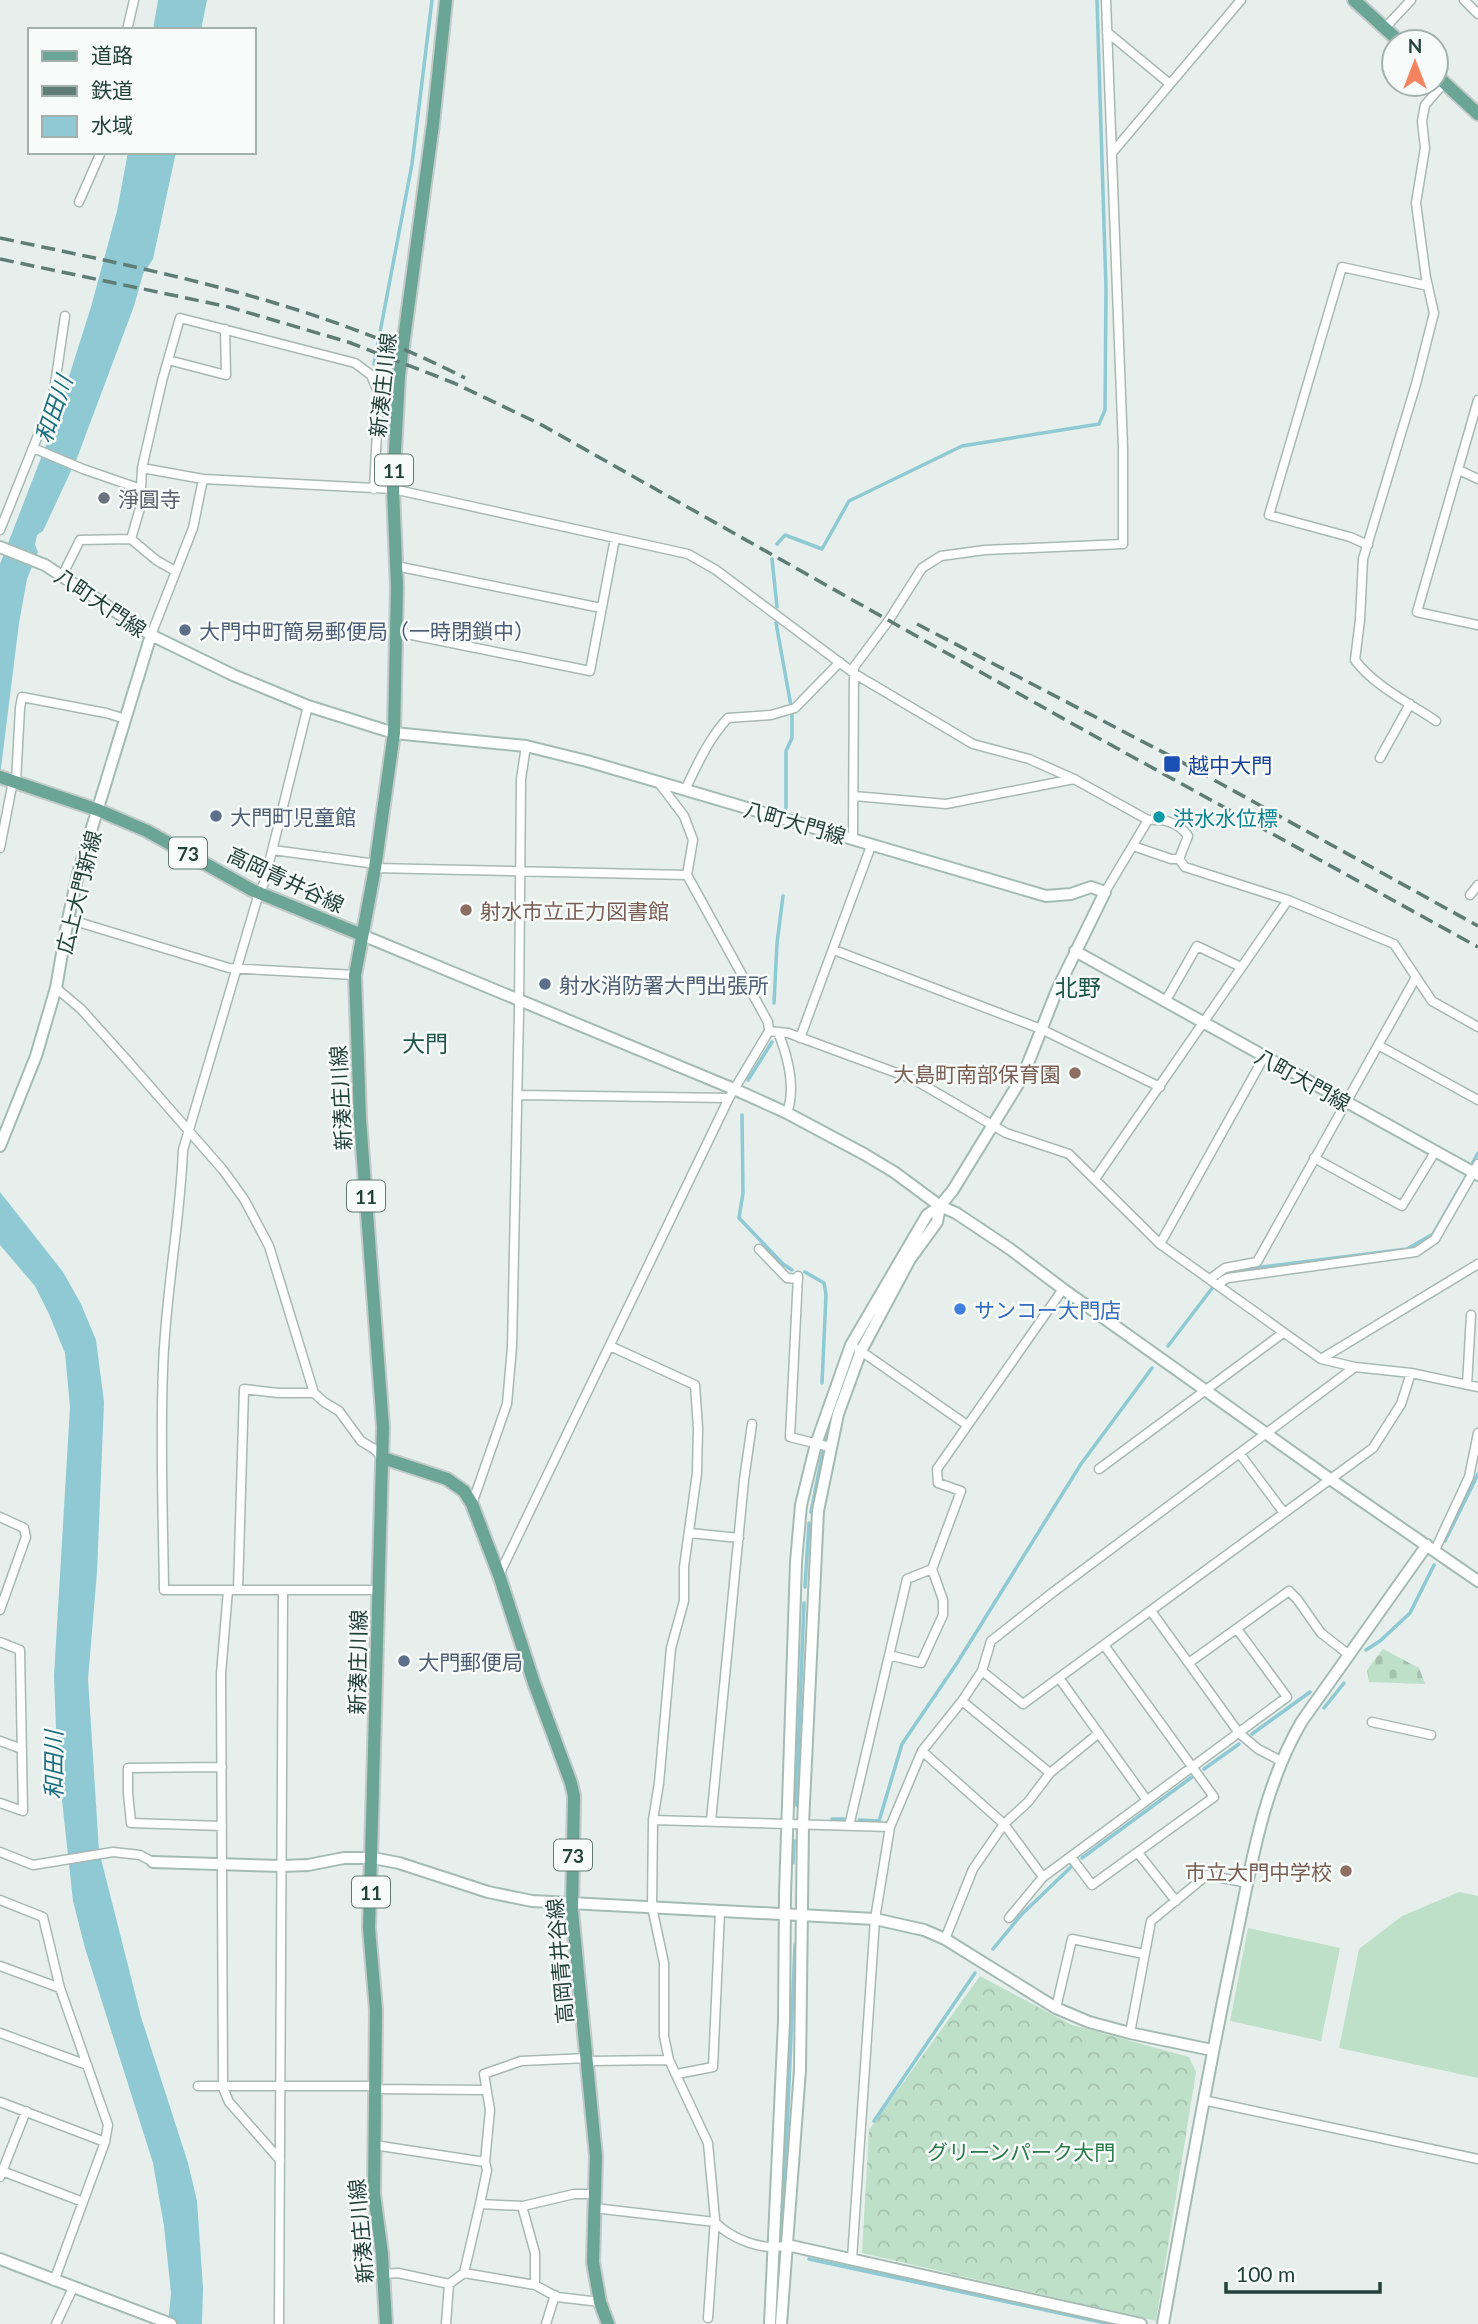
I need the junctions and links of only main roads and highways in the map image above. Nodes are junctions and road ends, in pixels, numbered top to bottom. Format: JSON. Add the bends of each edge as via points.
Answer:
{"nodes":[{"id":1,"x":446,"y":0,"type":"edge"},
{"id":2,"x":1354,"y":0,"type":"edge"},
{"id":3,"x":1385,"y":28,"type":"edge"},
{"id":4,"x":1450,"y":88,"type":"edge"},
{"id":5,"x":1476,"y":110,"type":"edge"},
{"id":6,"x":10,"y":780,"type":"edge"},
{"id":7,"x":362,"y":934,"type":"junction"},
{"id":8,"x":383,"y":1458,"type":"junction"},
{"id":9,"x":387,"y":2324,"type":"edge"},
{"id":10,"x":608,"y":2324,"type":"edge"}],
"edges":[{"from":1,"to":7,"type":"main road","name":"新湊庄川線","number":"11","via":[[399,376],[393,489],[394,733]]},
{"from":2,"to":3,"type":"main road"},
{"from":4,"to":5,"type":"main road"},
{"from":6,"to":7,"type":"main road","name":"高岡青井谷線","number":"73","via":[[147,831],[259,893]]},
{"from":7,"to":8,"type":"main road","name":"新湊庄川線","number":"11","via":[[355,975],[360,1119]]},
{"from":8,"to":9,"type":"main road","name":"新湊庄川線","number":"11","via":[[369,1927],[376,2010],[374,2194]]},
{"from":8,"to":10,"type":"main road","name":"高岡青井谷線","number":"73","via":[[447,1479],[464,1491],[472,1504],[574,1796],[572,1903],[596,2156],[593,2262]]}]}
